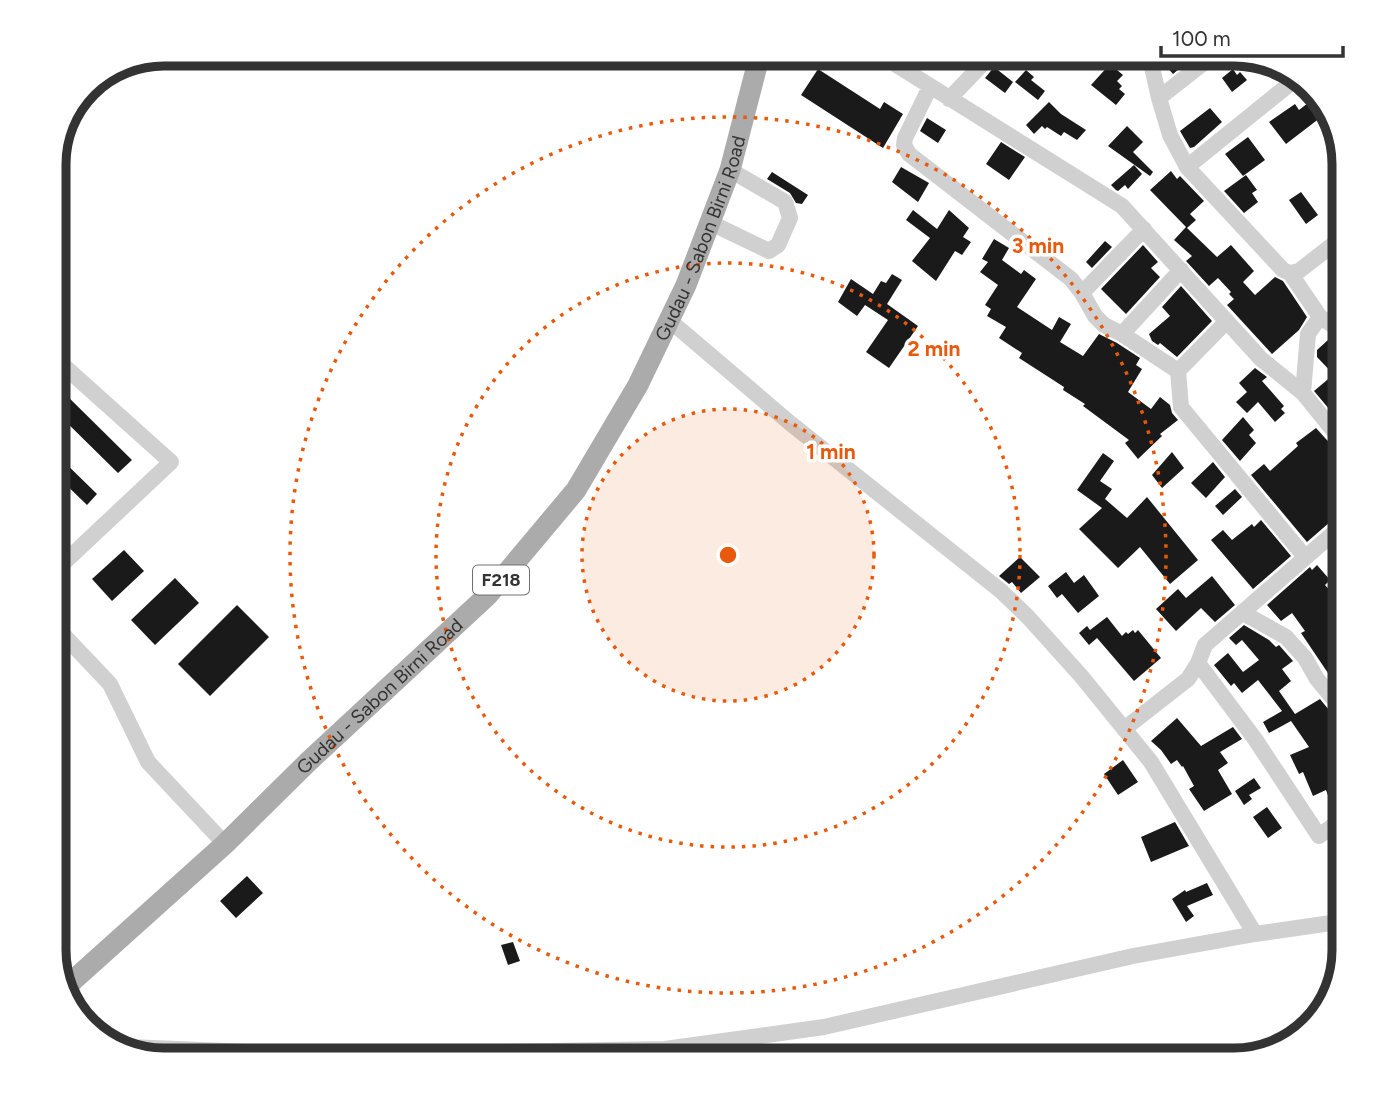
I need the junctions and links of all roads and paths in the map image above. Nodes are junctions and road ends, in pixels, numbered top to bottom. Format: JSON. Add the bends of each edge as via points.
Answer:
{"nodes":[{"id":1,"x":757,"y":66,"type":"edge"},
{"id":2,"x":901,"y":66,"type":"edge"},
{"id":3,"x":981,"y":66,"type":"edge"},
{"id":4,"x":1151,"y":66,"type":"edge"},
{"id":5,"x":1199,"y":66,"type":"edge"},
{"id":6,"x":1290,"y":84,"type":"edge"},
{"id":7,"x":930,"y":87,"type":"junction"},
{"id":8,"x":1158,"y":98,"type":"junction"},
{"id":9,"x":949,"y":99,"type":"junction"},
{"id":10,"x":1187,"y":167,"type":"junction"},
{"id":11,"x":730,"y":170,"type":"junction"},
{"id":12,"x":711,"y":223,"type":"junction"},
{"id":13,"x":1144,"y":229,"type":"junction"},
{"id":14,"x":1332,"y":245,"type":"edge"},
{"id":15,"x":1181,"y":270,"type":"junction"},
{"id":16,"x":1290,"y":273,"type":"junction"},
{"id":17,"x":1082,"y":293,"type":"junction"},
{"id":18,"x":1320,"y":317,"type":"junction"},
{"id":19,"x":669,"y":320,"type":"junction"},
{"id":20,"x":1227,"y":321,"type":"junction"},
{"id":21,"x":1332,"y":325,"type":"edge"},
{"id":22,"x":1122,"y":334,"type":"junction"},
{"id":23,"x":67,"y":370,"type":"edge"},
{"id":24,"x":1178,"y":371,"type":"junction"},
{"id":25,"x":1303,"y":393,"type":"junction"},
{"id":26,"x":1332,"y":429,"type":"edge"},
{"id":27,"x":1332,"y":534,"type":"edge"},
{"id":28,"x":1305,"y":557,"type":"junction"},
{"id":29,"x":67,"y":560,"type":"edge"},
{"id":30,"x":1243,"y":613,"type":"junction"},
{"id":31,"x":67,"y":639,"type":"edge"},
{"id":32,"x":1198,"y":663,"type":"junction"},
{"id":33,"x":1332,"y":697,"type":"edge"},
{"id":34,"x":1124,"y":729,"type":"junction"},
{"id":35,"x":1332,"y":826,"type":"edge"},
{"id":36,"x":225,"y":844,"type":"junction"},
{"id":37,"x":1332,"y":923,"type":"edge"},
{"id":38,"x":1255,"y":934,"type":"junction"},
{"id":39,"x":72,"y":981,"type":"edge"},
{"id":40,"x":707,"y":1048,"type":"edge"}],
"edges":[{"from":1,"to":11,"type":"main road","name":"Gudau - Sabon Birni Road","number":"F218"},
{"from":2,"to":7,"type":"street"},
{"from":3,"to":9,"type":"street"},
{"from":4,"to":8,"type":"street"},
{"from":5,"to":8,"type":"street"},
{"from":6,"to":10,"type":"street"},
{"from":7,"to":9,"type":"street"},
{"from":7,"to":17,"type":"street","via":[[905,138],[909,153],[1071,279]]},
{"from":8,"to":10,"type":"street"},
{"from":9,"to":13,"type":"street","via":[[1122,206]]},
{"from":10,"to":16,"type":"street"},
{"from":11,"to":12,"type":"main road","name":"Gudau - Sabon Birni Road","number":"F218"},
{"from":11,"to":12,"type":"street","via":[[785,202],[790,218],[778,245],[769,251]]},
{"from":12,"to":19,"type":"main road","name":"Gudau - Sabon Birni Road","number":"F218"},
{"from":13,"to":15,"type":"street"},
{"from":13,"to":17,"type":"street"},
{"from":14,"to":16,"type":"street"},
{"from":15,"to":20,"type":"street"},
{"from":15,"to":22,"type":"street"},
{"from":16,"to":18,"type":"street"},
{"from":17,"to":22,"type":"street","via":[[1095,316]]},
{"from":18,"to":21,"type":"street"},
{"from":18,"to":25,"type":"street","via":[[1308,334]]},
{"from":19,"to":34,"type":"street","via":[[1001,591]]},
{"from":19,"to":36,"type":"main road","name":"Gudau - Sabon Birni Road","number":"F218","via":[[638,385],[576,490],[523,555],[488,595]]},
{"from":20,"to":24,"type":"street"},
{"from":20,"to":25,"type":"street","via":[[1261,359]]},
{"from":22,"to":24,"type":"street"},
{"from":23,"to":29,"type":"street","via":[[171,462]]},
{"from":24,"to":28,"type":"street","via":[[1181,407]]},
{"from":25,"to":26,"type":"street"},
{"from":27,"to":28,"type":"street"},
{"from":28,"to":30,"type":"street"},
{"from":30,"to":32,"type":"street","via":[[1205,645]]},
{"from":30,"to":33,"type":"street","via":[[1286,637]]},
{"from":31,"to":36,"type":"street","via":[[110,684],[148,762]]},
{"from":32,"to":34,"type":"street","via":[[1188,679]]},
{"from":32,"to":35,"type":"street","via":[[1319,836]]},
{"from":34,"to":38,"type":"street","via":[[1151,762]]},
{"from":36,"to":39,"type":"main road","name":"Gudau - Sabon Birni Road","number":"F218"},
{"from":37,"to":38,"type":"street"},
{"from":38,"to":40,"type":"street"}]}
